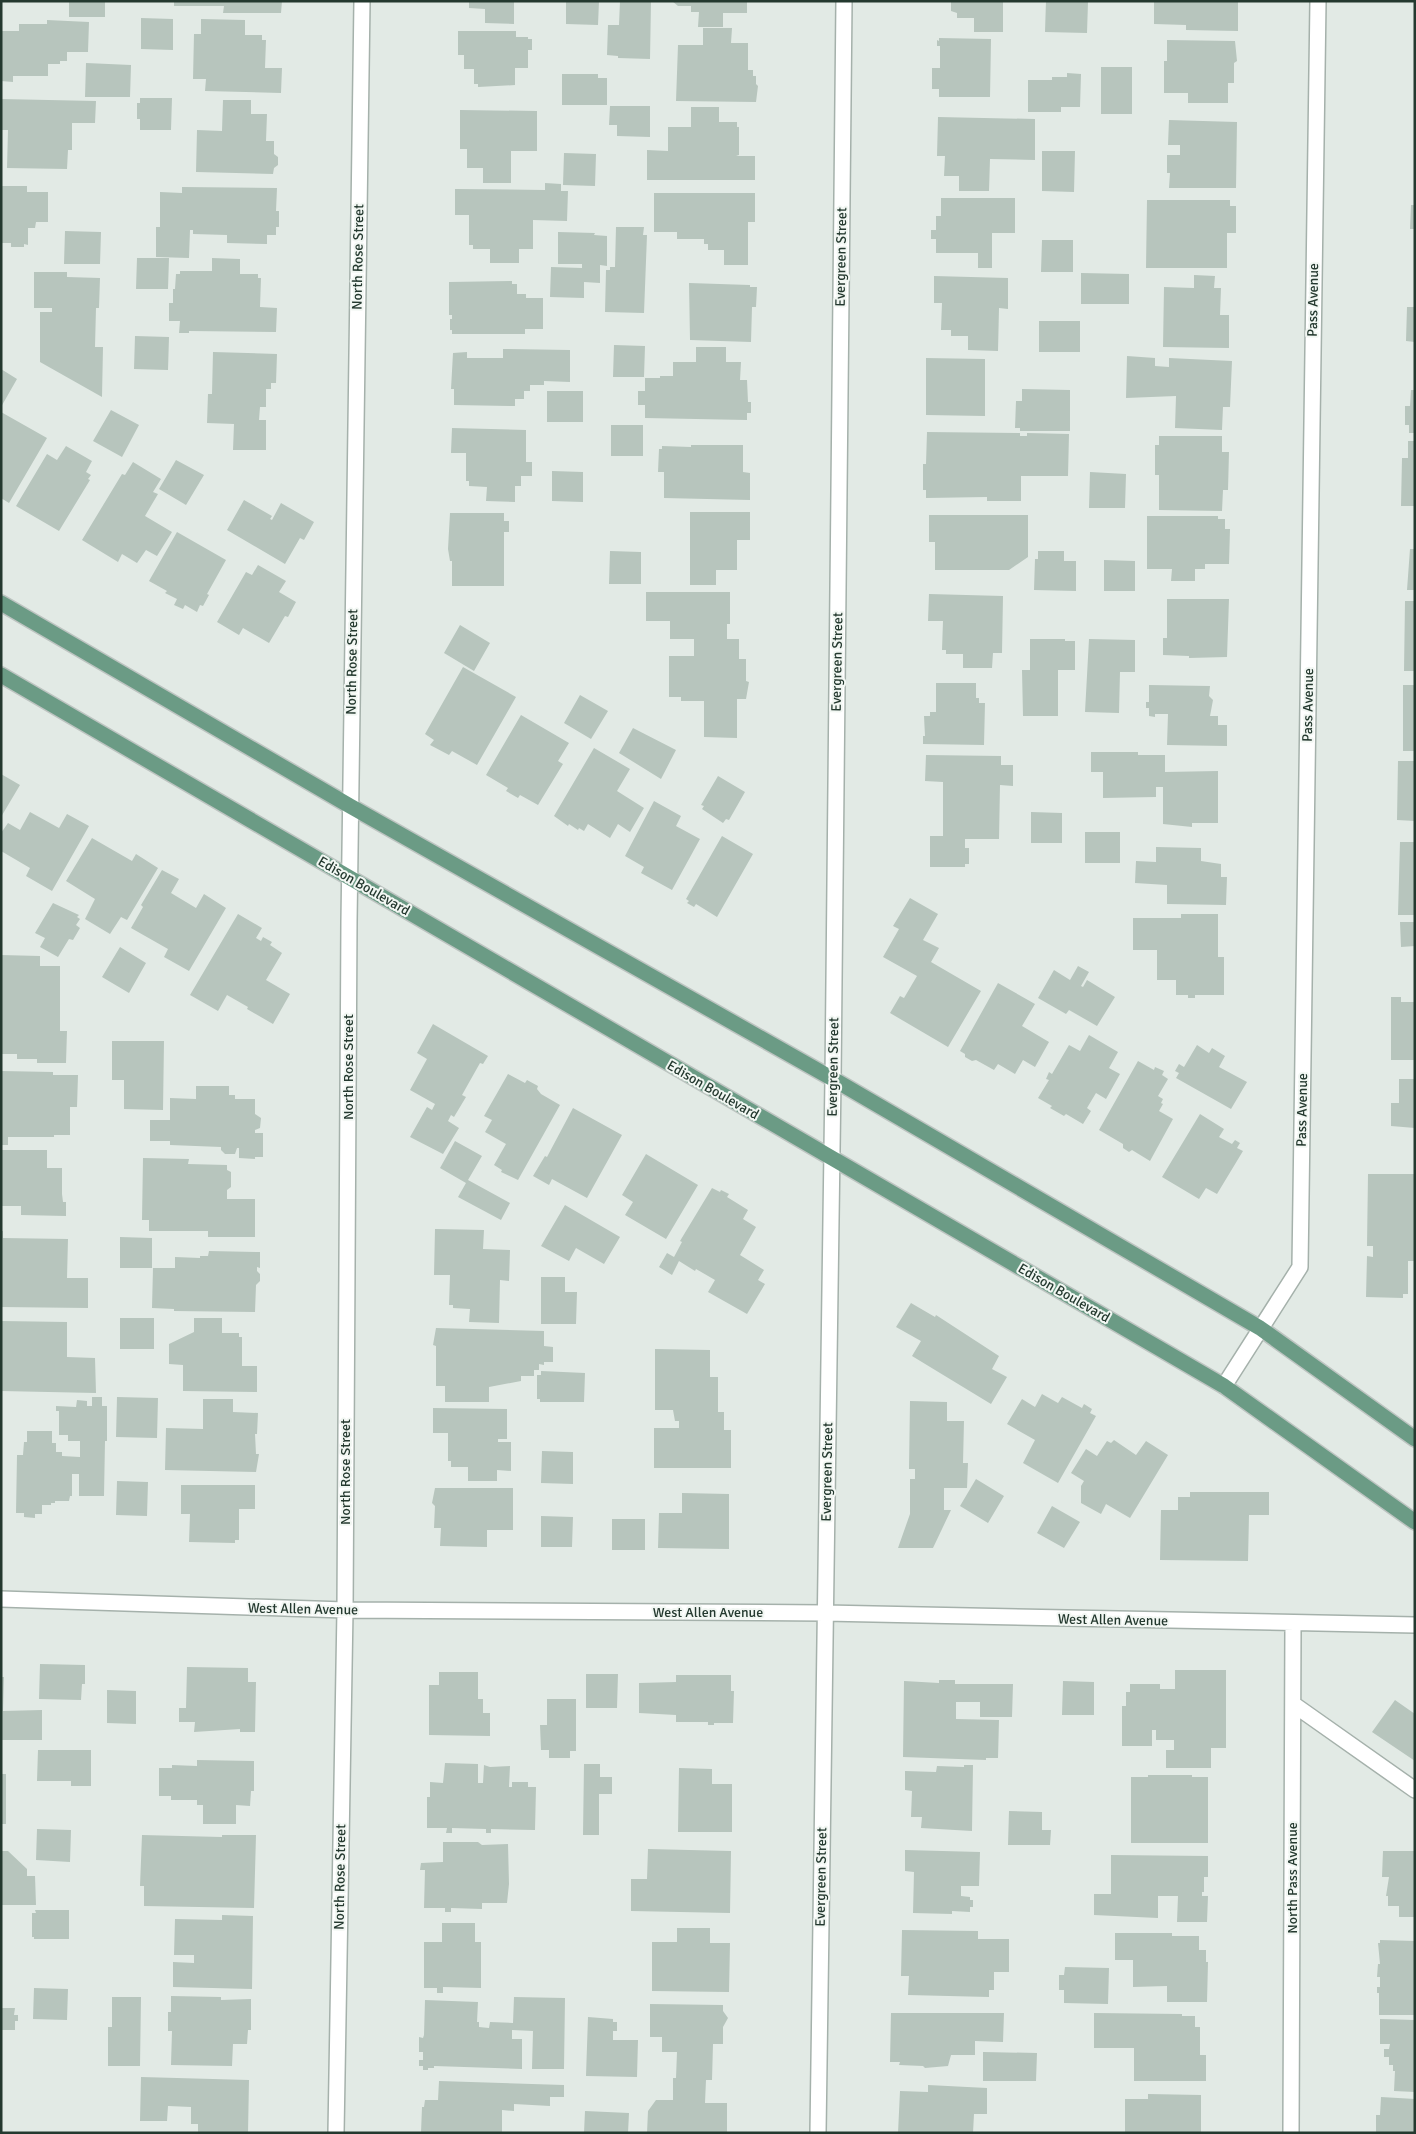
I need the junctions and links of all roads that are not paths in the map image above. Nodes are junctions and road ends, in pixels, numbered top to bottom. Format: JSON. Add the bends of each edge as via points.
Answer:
{"nodes":[{"id":1,"x":362,"y":1,"type":"edge"},
{"id":2,"x":844,"y":1,"type":"edge"},
{"id":3,"x":1318,"y":1,"type":"edge"},
{"id":4,"x":1,"y":603,"type":"edge"},
{"id":5,"x":1,"y":675,"type":"edge"},
{"id":6,"x":350,"y":806,"type":"junction"},
{"id":7,"x":349,"y":878,"type":"junction"},
{"id":8,"x":833,"y":1079,"type":"junction"},
{"id":9,"x":832,"y":1159,"type":"junction"},
{"id":10,"x":1260,"y":1328,"type":"junction"},
{"id":11,"x":1224,"y":1386,"type":"junction"},
{"id":12,"x":1415,"y":1439,"type":"edge"},
{"id":13,"x":1415,"y":1522,"type":"edge"},
{"id":14,"x":1,"y":1599,"type":"edge"},
{"id":15,"x":344,"y":1610,"type":"junction"},
{"id":16,"x":825,"y":1613,"type":"junction"},
{"id":17,"x":1293,"y":1624,"type":"junction"},
{"id":18,"x":1415,"y":1625,"type":"edge"},
{"id":19,"x":1293,"y":1704,"type":"junction"},
{"id":20,"x":1415,"y":1790,"type":"edge"},
{"id":21,"x":336,"y":2133,"type":"edge"},
{"id":22,"x":818,"y":2133,"type":"edge"},
{"id":23,"x":1291,"y":2133,"type":"edge"}],
"edges":[{"from":1,"to":6,"type":"street","name":"North Rose Street"},
{"from":2,"to":8,"type":"street","name":"Evergreen Street"},
{"from":3,"to":10,"type":"street","name":"Pass Avenue","via":[[1300,1267]]},
{"from":4,"to":6,"type":"main road"},
{"from":5,"to":7,"type":"main road","name":"Edison Boulevard"},
{"from":6,"to":7,"type":"street","name":"North Rose Street"},
{"from":6,"to":8,"type":"main road"},
{"from":7,"to":9,"type":"main road","name":"Edison Boulevard"},
{"from":7,"to":15,"type":"street","name":"North Rose Street"},
{"from":8,"to":9,"type":"street","name":"Evergreen Street"},
{"from":8,"to":10,"type":"main road"},
{"from":9,"to":11,"type":"main road","name":"Edison Boulevard"},
{"from":9,"to":16,"type":"street","name":"Evergreen Street"},
{"from":10,"to":11,"type":"street","name":"Pass Avenue"},
{"from":10,"to":12,"type":"main road"},
{"from":11,"to":13,"type":"main road","name":"Edison Boulevard"},
{"from":14,"to":15,"type":"street","name":"West Allen Avenue"},
{"from":15,"to":16,"type":"street","name":"West Allen Avenue"},
{"from":15,"to":21,"type":"street","name":"North Rose Street"},
{"from":16,"to":17,"type":"street","name":"West Allen Avenue"},
{"from":16,"to":22,"type":"street","name":"Evergreen Street"},
{"from":17,"to":18,"type":"street","name":"West Allen Avenue"},
{"from":17,"to":19,"type":"street","name":"North Pass Avenue"},
{"from":19,"to":20,"type":"street"},
{"from":19,"to":23,"type":"street","name":"North Pass Avenue"}]}
